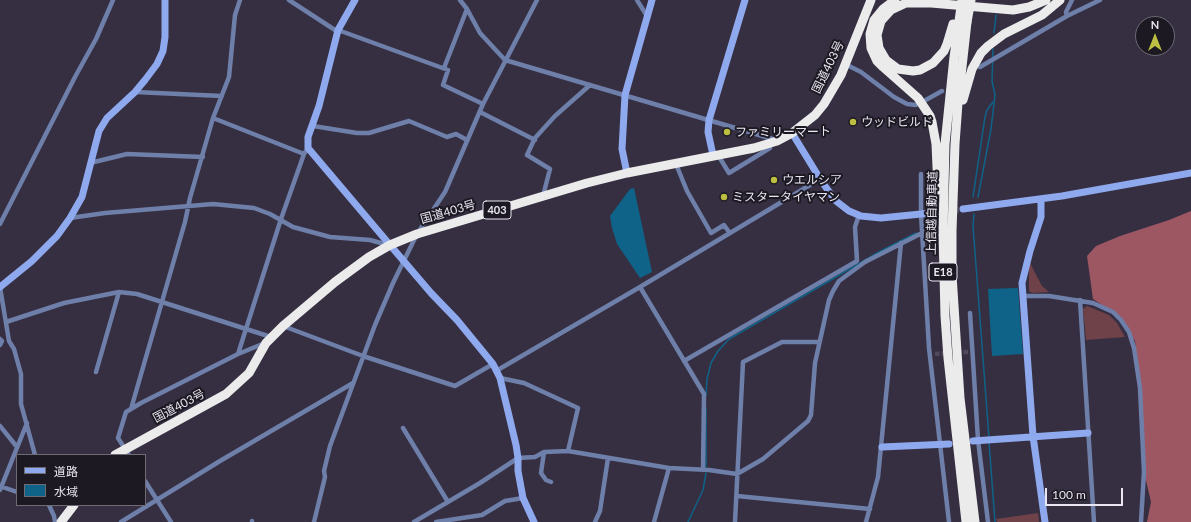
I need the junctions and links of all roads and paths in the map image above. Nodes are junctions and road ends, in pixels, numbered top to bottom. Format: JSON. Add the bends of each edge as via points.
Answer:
{"nodes":[{"id":1,"x":113,"y":0,"type":"edge"},
{"id":2,"x":165,"y":0,"type":"edge"},
{"id":3,"x":240,"y":0,"type":"edge"},
{"id":4,"x":289,"y":0,"type":"edge"},
{"id":5,"x":355,"y":0,"type":"edge"},
{"id":6,"x":460,"y":0,"type":"edge"},
{"id":7,"x":466,"y":0,"type":"edge"},
{"id":8,"x":537,"y":0,"type":"edge"},
{"id":9,"x":637,"y":0,"type":"edge"},
{"id":10,"x":652,"y":0,"type":"edge"},
{"id":11,"x":745,"y":0,"type":"edge"},
{"id":12,"x":871,"y":0,"type":"edge"},
{"id":13,"x":895,"y":0,"type":"edge"},
{"id":14,"x":958,"y":0,"type":"edge"},
{"id":15,"x":962,"y":0,"type":"edge"},
{"id":16,"x":967,"y":0,"type":"edge"},
{"id":17,"x":971,"y":0,"type":"edge"},
{"id":18,"x":1033,"y":0,"type":"edge"},
{"id":19,"x":1046,"y":0,"type":"edge"},
{"id":20,"x":1060,"y":0,"type":"edge"},
{"id":21,"x":1072,"y":0,"type":"edge"},
{"id":22,"x":1100,"y":0,"type":"edge"},
{"id":23,"x":465,"y":7,"type":"junction"},
{"id":24,"x":647,"y":16,"type":"junction"},
{"id":25,"x":1067,"y":16,"type":"junction"},
{"id":26,"x":960,"y":21,"type":"junction"},
{"id":27,"x":338,"y":31,"type":"junction"},
{"id":28,"x":505,"y":60,"type":"junction"},
{"id":29,"x":846,"y":64,"type":"junction"},
{"id":30,"x":982,"y":66,"type":"dead end"},
{"id":31,"x":444,"y":68,"type":"junction"},
{"id":32,"x":590,"y":85,"type":"junction"},
{"id":33,"x":942,"y":91,"type":"dead end"},
{"id":34,"x":135,"y":92,"type":"junction"},
{"id":35,"x":222,"y":96,"type":"junction"},
{"id":36,"x":625,"y":96,"type":"junction"},
{"id":37,"x":924,"y":101,"type":"dead end"},
{"id":38,"x":483,"y":104,"type":"junction"},
{"id":39,"x":916,"y":105,"type":"dead end"},
{"id":40,"x":480,"y":112,"type":"junction"},
{"id":41,"x":213,"y":118,"type":"junction"},
{"id":42,"x":709,"y":120,"type":"junction"},
{"id":43,"x":313,"y":126,"type":"junction"},
{"id":44,"x":792,"y":133,"type":"junction"},
{"id":45,"x":467,"y":140,"type":"junction"},
{"id":46,"x":535,"y":140,"type":"junction"},
{"id":47,"x":774,"y":142,"type":"junction"},
{"id":48,"x":308,"y":148,"type":"junction"},
{"id":49,"x":304,"y":154,"type":"junction"},
{"id":50,"x":716,"y":155,"type":"junction"},
{"id":51,"x":203,"y":157,"type":"junction"},
{"id":52,"x":90,"y":163,"type":"junction"},
{"id":53,"x":676,"y":164,"type":"junction"},
{"id":54,"x":627,"y":173,"type":"junction"},
{"id":55,"x":1191,"y":173,"type":"edge"},
{"id":56,"x":921,"y":174,"type":"dead end"},
{"id":57,"x":820,"y":179,"type":"junction"},
{"id":58,"x":543,"y":196,"type":"junction"},
{"id":59,"x":1041,"y":199,"type":"junction"},
{"id":60,"x":188,"y":207,"type":"junction"},
{"id":61,"x":963,"y":209,"type":"tunnel mouth"},
{"id":62,"x":931,"y":213,"type":"tunnel mouth"},
{"id":63,"x":920,"y":214,"type":"junction"},
{"id":64,"x":859,"y":215,"type":"junction"},
{"id":65,"x":70,"y":218,"type":"junction"},
{"id":66,"x":281,"y":219,"type":"junction"},
{"id":67,"x":0,"y":224,"type":"edge"},
{"id":68,"x":952,"y":231,"type":"junction"},
{"id":69,"x":729,"y":232,"type":"junction"},
{"id":70,"x":922,"y":233,"type":"junction"},
{"id":71,"x":417,"y":234,"type":"junction"},
{"id":72,"x":902,"y":243,"type":"junction"},
{"id":73,"x":390,"y":245,"type":"junction"},
{"id":74,"x":404,"y":261,"type":"junction"},
{"id":75,"x":943,"y":275,"type":"junction"},
{"id":76,"x":0,"y":287,"type":"edge"},
{"id":77,"x":640,"y":287,"type":"junction"},
{"id":78,"x":119,"y":292,"type":"junction"},
{"id":79,"x":1023,"y":296,"type":"junction"},
{"id":80,"x":1080,"y":300,"type":"junction"},
{"id":81,"x":162,"y":303,"type":"junction"},
{"id":82,"x":970,"y":313,"type":"dead end"},
{"id":83,"x":6,"y":322,"type":"junction"},
{"id":84,"x":283,"y":326,"type":"junction"},
{"id":85,"x":246,"y":329,"type":"junction"},
{"id":86,"x":0,"y":339,"type":"edge"},
{"id":87,"x":269,"y":340,"type":"junction"},
{"id":88,"x":819,"y":342,"type":"junction"},
{"id":89,"x":0,"y":345,"type":"edge"},
{"id":90,"x":238,"y":354,"type":"junction"},
{"id":91,"x":363,"y":356,"type":"junction"},
{"id":92,"x":684,"y":360,"type":"junction"},
{"id":93,"x":493,"y":364,"type":"junction"},
{"id":94,"x":96,"y":372,"type":"dead end"},
{"id":95,"x":498,"y":374,"type":"junction"},
{"id":96,"x":353,"y":383,"type":"junction"},
{"id":97,"x":131,"y":409,"type":"junction"},
{"id":98,"x":27,"y":423,"type":"junction"},
{"id":99,"x":0,"y":426,"type":"edge"},
{"id":100,"x":403,"y":428,"type":"dead end"},
{"id":101,"x":1088,"y":433,"type":"junction"},
{"id":102,"x":1033,"y":436,"type":"junction"},
{"id":103,"x":975,"y":440,"type":"junction"},
{"id":104,"x":940,"y":444,"type":"junction"},
{"id":105,"x":949,"y":444,"type":"dead end"},
{"id":106,"x":17,"y":447,"type":"junction"},
{"id":107,"x":882,"y":447,"type":"junction"},
{"id":108,"x":568,"y":451,"type":"junction"},
{"id":109,"x":127,"y":452,"type":"edge"},
{"id":110,"x":544,"y":452,"type":"junction"},
{"id":111,"x":35,"y":454,"type":"edge"},
{"id":112,"x":518,"y":458,"type":"junction"},
{"id":113,"x":608,"y":458,"type":"junction"},
{"id":114,"x":670,"y":468,"type":"junction"},
{"id":115,"x":703,"y":470,"type":"junction"},
{"id":116,"x":737,"y":474,"type":"junction"},
{"id":117,"x":551,"y":482,"type":"dead end"},
{"id":118,"x":146,"y":483,"type":"edge"},
{"id":119,"x":0,"y":487,"type":"edge"},
{"id":120,"x":16,"y":492,"type":"edge"},
{"id":121,"x":737,"y":496,"type":"junction"},
{"id":122,"x":523,"y":498,"type":"junction"},
{"id":123,"x":157,"y":500,"type":"junction"},
{"id":124,"x":448,"y":502,"type":"junction"},
{"id":125,"x":49,"y":506,"type":"edge"},
{"id":126,"x":73,"y":506,"type":"edge"},
{"id":127,"x":870,"y":509,"type":"junction"},
{"id":128,"x":55,"y":522,"type":"edge"},
{"id":129,"x":61,"y":522,"type":"edge"},
{"id":130,"x":121,"y":522,"type":"edge"},
{"id":131,"x":171,"y":522,"type":"edge"},
{"id":132,"x":314,"y":522,"type":"edge"},
{"id":133,"x":414,"y":522,"type":"edge"},
{"id":134,"x":436,"y":522,"type":"edge"},
{"id":135,"x":534,"y":522,"type":"edge"},
{"id":136,"x":595,"y":522,"type":"edge"},
{"id":137,"x":654,"y":522,"type":"edge"},
{"id":138,"x":734,"y":522,"type":"edge"},
{"id":139,"x":866,"y":522,"type":"edge"},
{"id":140,"x":949,"y":522,"type":"edge"},
{"id":141,"x":966,"y":522,"type":"edge"},
{"id":142,"x":975,"y":522,"type":"edge"},
{"id":143,"x":988,"y":522,"type":"edge"},
{"id":144,"x":1045,"y":522,"type":"edge"},
{"id":145,"x":1094,"y":522,"type":"edge"},
{"id":146,"x":1141,"y":522,"type":"edge"}],
"edges":[{"from":1,"to":67,"type":"street","via":[[96,39]]},
{"from":2,"to":34,"type":"street","via":[[163,51],[157,64]]},
{"from":3,"to":35,"type":"street","via":[[235,15],[229,78]]},
{"from":4,"to":27,"type":"street"},
{"from":5,"to":27,"type":"street"},
{"from":6,"to":23,"type":"street"},
{"from":7,"to":23,"type":"street"},
{"from":8,"to":28,"type":"street"},
{"from":9,"to":24,"type":"street"},
{"from":10,"to":24,"type":"street"},
{"from":11,"to":42,"type":"street"},
{"from":12,"to":29,"type":"highway","name":"国道403号","number":"403"},
{"from":13,"to":75,"type":"highway","via":[[883,8],[874,20],[870,34],[871,48],[882,67],[918,98],[932,122],[936,144]]},
{"from":14,"to":26,"type":"highway"},
{"from":15,"to":26,"type":"highway","name":"上信越自動車道","number":"E18","bridge":true},
{"from":16,"to":18,"type":"highway","via":[[1013,4]]},
{"from":17,"to":26,"type":"highway","name":"上信越自動車道","number":"E18","bridge":true},
{"from":19,"to":26,"type":"highway","via":[[1013,10],[931,2],[906,3],[891,10],[881,21],[877,35],[879,48],[886,60],[898,69],[920,70],[933,64],[944,51]]},
{"from":20,"to":68,"type":"highway","via":[[1042,15],[996,39],[981,53],[972,69],[961,114]]},
{"from":21,"to":25,"type":"street","via":[[1066,12]]},
{"from":22,"to":25,"type":"street"},
{"from":23,"to":28,"type":"street","via":[[480,33]]},
{"from":23,"to":31,"type":"street"},
{"from":24,"to":36,"type":"street"},
{"from":25,"to":30,"type":"street"},
{"from":26,"to":68,"type":"highway","name":"上信越自動車道","number":"E18"},
{"from":26,"to":75,"type":"highway","name":"上信越自動車道","number":"E18","via":[[946,144]]},
{"from":27,"to":31,"type":"street"},
{"from":27,"to":43,"type":"street"},
{"from":28,"to":32,"type":"street"},
{"from":28,"to":38,"type":"street"},
{"from":29,"to":39,"type":"street","via":[[894,97],[907,104]]},
{"from":29,"to":44,"type":"highway","name":"国道403号","number":"403","via":[[824,104]]},
{"from":31,"to":38,"type":"street","via":[[448,70],[443,85]]},
{"from":32,"to":36,"type":"street"},
{"from":32,"to":46,"type":"street","via":[[555,116]]},
{"from":33,"to":37,"type":"street"},
{"from":34,"to":35,"type":"street"},
{"from":34,"to":52,"type":"street","via":[[108,118],[99,131]]},
{"from":35,"to":41,"type":"street"},
{"from":36,"to":42,"type":"street"},
{"from":36,"to":54,"type":"street","via":[[622,149]]},
{"from":38,"to":40,"type":"street"},
{"from":40,"to":45,"type":"street"},
{"from":40,"to":46,"type":"street"},
{"from":41,"to":49,"type":"street"},
{"from":41,"to":51,"type":"street"},
{"from":42,"to":47,"type":"street"},
{"from":42,"to":50,"type":"street","via":[[708,132]]},
{"from":43,"to":45,"type":"street","via":[[369,133],[409,120],[447,137],[456,134]]},
{"from":43,"to":48,"type":"street","via":[[308,138]]},
{"from":44,"to":47,"type":"highway","name":"国道403号","number":"403"},
{"from":44,"to":57,"type":"street"},
{"from":45,"to":71,"type":"street","via":[[445,192]]},
{"from":46,"to":58,"type":"street","via":[[527,155],[550,169]]},
{"from":47,"to":50,"type":"highway","name":"国道403号","number":"403"},
{"from":47,"to":50,"type":"street","via":[[770,148],[729,173]]},
{"from":48,"to":49,"type":"street"},
{"from":48,"to":73,"type":"street"},
{"from":49,"to":66,"type":"street"},
{"from":50,"to":53,"type":"highway","name":"国道403号","number":"403"},
{"from":51,"to":52,"type":"street","via":[[127,154]]},
{"from":51,"to":60,"type":"street"},
{"from":52,"to":65,"type":"street","via":[[82,197]]},
{"from":53,"to":54,"type":"highway","name":"国道403号","number":"403"},
{"from":53,"to":69,"type":"street","via":[[687,191],[711,233],[724,225]]},
{"from":54,"to":58,"type":"highway","name":"国道403号","number":"403"},
{"from":55,"to":59,"type":"street"},
{"from":56,"to":63,"type":"street"},
{"from":57,"to":64,"type":"street","via":[[836,201]]},
{"from":57,"to":69,"type":"street"},
{"from":58,"to":71,"type":"highway","name":"国道403号","number":"403"},
{"from":59,"to":61,"type":"street"},
{"from":59,"to":79,"type":"street","via":[[1041,217],[1022,283]]},
{"from":60,"to":65,"type":"street"},
{"from":60,"to":66,"type":"street","via":[[213,204],[254,208]]},
{"from":60,"to":81,"type":"street"},
{"from":62,"to":63,"type":"street"},
{"from":63,"to":64,"type":"street","via":[[881,218]]},
{"from":63,"to":70,"type":"street"},
{"from":64,"to":92,"type":"street","via":[[855,227],[857,261]]},
{"from":65,"to":76,"type":"street","via":[[57,236],[32,261]]},
{"from":66,"to":73,"type":"street","via":[[293,227],[323,235]]},
{"from":66,"to":85,"type":"street"},
{"from":68,"to":142,"type":"highway","name":"上信越自動車道","number":"E18","via":[[957,356]]},
{"from":69,"to":77,"type":"street"},
{"from":70,"to":72,"type":"street"},
{"from":70,"to":104,"type":"street"},
{"from":71,"to":73,"type":"highway","name":"国道403号","number":"403"},
{"from":71,"to":74,"type":"street"},
{"from":72,"to":88,"type":"street","via":[[865,262],[840,281],[829,300]]},
{"from":72,"to":107,"type":"street"},
{"from":73,"to":74,"type":"street"},
{"from":73,"to":84,"type":"highway","name":"国道403号","number":"403","via":[[369,257]]},
{"from":74,"to":91,"type":"street"},
{"from":74,"to":93,"type":"street"},
{"from":75,"to":141,"type":"highway","name":"上信越自動車道","number":"E18","via":[[951,398]]},
{"from":76,"to":83,"type":"street"},
{"from":77,"to":92,"type":"street"},
{"from":77,"to":95,"type":"street"},
{"from":78,"to":81,"type":"street","via":[[137,294]]},
{"from":78,"to":83,"type":"street","via":[[64,304]]},
{"from":78,"to":94,"type":"street"},
{"from":79,"to":80,"type":"street"},
{"from":79,"to":102,"type":"street"},
{"from":80,"to":101,"type":"street"},
{"from":80,"to":146,"type":"street","via":[[1112,312],[1121,320],[1129,332],[1134,348],[1138,366],[1144,472]]},
{"from":81,"to":85,"type":"street"},
{"from":81,"to":97,"type":"street"},
{"from":82,"to":103,"type":"street"},
{"from":83,"to":98,"type":"street","via":[[9,341],[21,374],[21,404]]},
{"from":84,"to":87,"type":"highway","name":"国道403号","number":"403"},
{"from":84,"to":91,"type":"street"},
{"from":85,"to":87,"type":"street"},
{"from":85,"to":90,"type":"street"},
{"from":86,"to":89,"type":"street"},
{"from":87,"to":90,"type":"street"},
{"from":87,"to":109,"type":"highway","name":"国道403号","number":"403","via":[[249,373],[226,394]]},
{"from":88,"to":116,"type":"street","via":[[811,415],[808,421],[763,459]]},
{"from":88,"to":116,"type":"street","via":[[782,342],[743,362]]},
{"from":90,"to":97,"type":"street"},
{"from":91,"to":93,"type":"street","via":[[455,386]]},
{"from":91,"to":96,"type":"street"},
{"from":92,"to":115,"type":"street","via":[[704,394]]},
{"from":93,"to":95,"type":"street"},
{"from":95,"to":108,"type":"street","via":[[578,408]]},
{"from":95,"to":112,"type":"street"},
{"from":96,"to":123,"type":"street"},
{"from":96,"to":132,"type":"street","via":[[330,446]]},
{"from":97,"to":109,"type":"street","via":[[126,412],[118,438]]},
{"from":98,"to":106,"type":"street"},
{"from":98,"to":111,"type":"street"},
{"from":99,"to":106,"type":"street"},
{"from":100,"to":124,"type":"street"},
{"from":101,"to":102,"type":"street"},
{"from":101,"to":145,"type":"street"},
{"from":102,"to":103,"type":"street"},
{"from":102,"to":144,"type":"street"},
{"from":103,"to":143,"type":"street"},
{"from":104,"to":105,"type":"street"},
{"from":104,"to":107,"type":"street"},
{"from":104,"to":140,"type":"street"},
{"from":106,"to":119,"type":"street"},
{"from":107,"to":127,"type":"street"},
{"from":108,"to":110,"type":"street"},
{"from":108,"to":113,"type":"street"},
{"from":110,"to":112,"type":"street","via":[[535,457]]},
{"from":110,"to":117,"type":"street","via":[[541,473]]},
{"from":112,"to":122,"type":"street"},
{"from":112,"to":124,"type":"street"},
{"from":113,"to":114,"type":"street"},
{"from":113,"to":136,"type":"street","via":[[600,511]]},
{"from":114,"to":115,"type":"street"},
{"from":114,"to":137,"type":"street"},
{"from":115,"to":116,"type":"street"},
{"from":116,"to":121,"type":"street"},
{"from":118,"to":123,"type":"street"},
{"from":119,"to":120,"type":"street"},
{"from":121,"to":127,"type":"street"},
{"from":121,"to":138,"type":"street"},
{"from":122,"to":134,"type":"street","via":[[505,502],[482,515]]},
{"from":122,"to":135,"type":"street"},
{"from":123,"to":130,"type":"street"},
{"from":123,"to":131,"type":"street"},
{"from":124,"to":133,"type":"street"},
{"from":125,"to":128,"type":"street"},
{"from":126,"to":129,"type":"highway"},
{"from":127,"to":139,"type":"street"}]}
